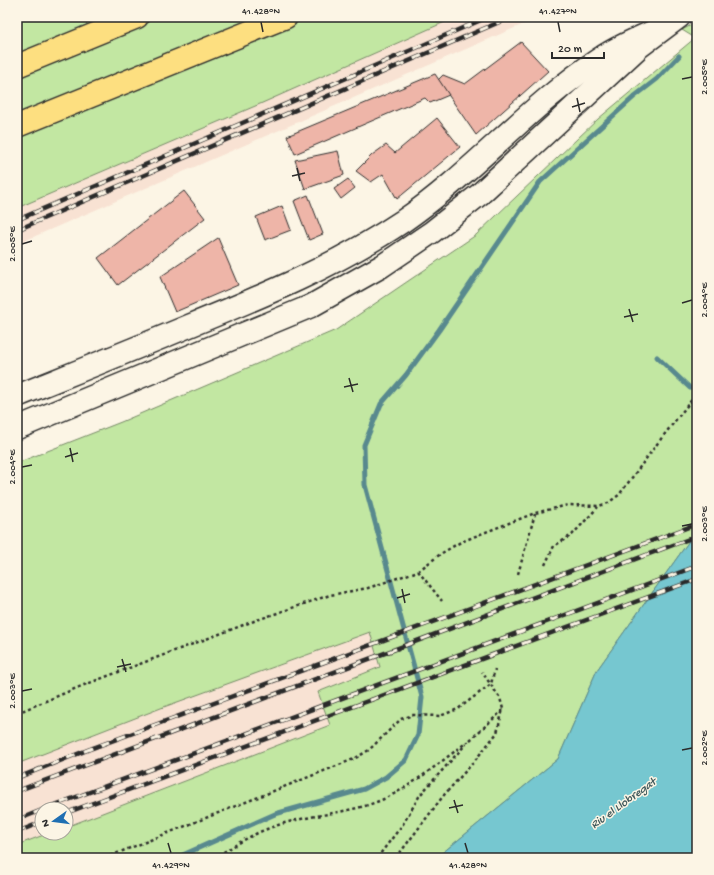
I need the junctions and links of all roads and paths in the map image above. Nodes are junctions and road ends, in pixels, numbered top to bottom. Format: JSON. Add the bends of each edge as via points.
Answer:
{"nodes":[{"id":1,"x":137,"y":17,"type":"edge"},
{"id":2,"x":286,"y":17,"type":"edge"},
{"id":3,"x":674,"y":21,"type":"edge"},
{"id":4,"x":17,"y":66,"type":"edge"},
{"id":5,"x":17,"y":126,"type":"edge"},
{"id":6,"x":697,"y":394,"type":"edge"},
{"id":7,"x":17,"y":396,"type":"edge"},
{"id":8,"x":17,"y":428,"type":"edge"},
{"id":9,"x":599,"y":506,"type":"junction"},
{"id":10,"x":535,"y":514,"type":"junction"},
{"id":11,"x":545,"y":565,"type":"dead end"},
{"id":12,"x":418,"y":571,"type":"junction"},
{"id":13,"x":518,"y":574,"type":"dead end"},
{"id":14,"x":442,"y":601,"type":"dead end"},
{"id":15,"x":495,"y":669,"type":"dead end"},
{"id":16,"x":482,"y":672,"type":"dead end"},
{"id":17,"x":491,"y":684,"type":"junction"},
{"id":18,"x":503,"y":710,"type":"junction"},
{"id":19,"x":17,"y":713,"type":"edge"},
{"id":20,"x":470,"y":740,"type":"junction"},
{"id":21,"x":105,"y":858,"type":"edge"},
{"id":22,"x":213,"y":858,"type":"edge"},
{"id":23,"x":377,"y":858,"type":"edge"},
{"id":24,"x":396,"y":858,"type":"edge"}],
"edges":[{"from":1,"to":4,"type":"highway"},
{"from":2,"to":5,"type":"highway"},
{"from":3,"to":7,"type":"main road","via":[[602,57],[570,80],[452,182],[404,220],[365,246],[259,298]]},
{"from":3,"to":8,"type":"main road","via":[[623,62],[480,194],[432,232],[382,266],[311,306]]},
{"from":6,"to":9,"type":"path","via":[[619,495]]},
{"from":9,"to":10,"type":"path","via":[[568,505]]},
{"from":9,"to":11,"type":"path","via":[[572,535],[554,546]]},
{"from":10,"to":12,"type":"path","via":[[459,544]]},
{"from":10,"to":13,"type":"path"},
{"from":12,"to":14,"type":"path"},
{"from":12,"to":19,"type":"path","via":[[382,584],[330,595],[254,621]]},
{"from":15,"to":17,"type":"path"},
{"from":16,"to":17,"type":"path"},
{"from":17,"to":18,"type":"path","via":[[500,698]]},
{"from":17,"to":21,"type":"path","via":[[458,709],[440,716],[413,715],[402,719],[369,750],[354,759]]},
{"from":18,"to":20,"type":"path"},
{"from":18,"to":24,"type":"path","via":[[498,733],[444,795]]},
{"from":20,"to":22,"type":"path","via":[[392,795],[367,805],[312,816],[266,829]]},
{"from":20,"to":23,"type":"path","via":[[420,795],[403,824]]}]}
